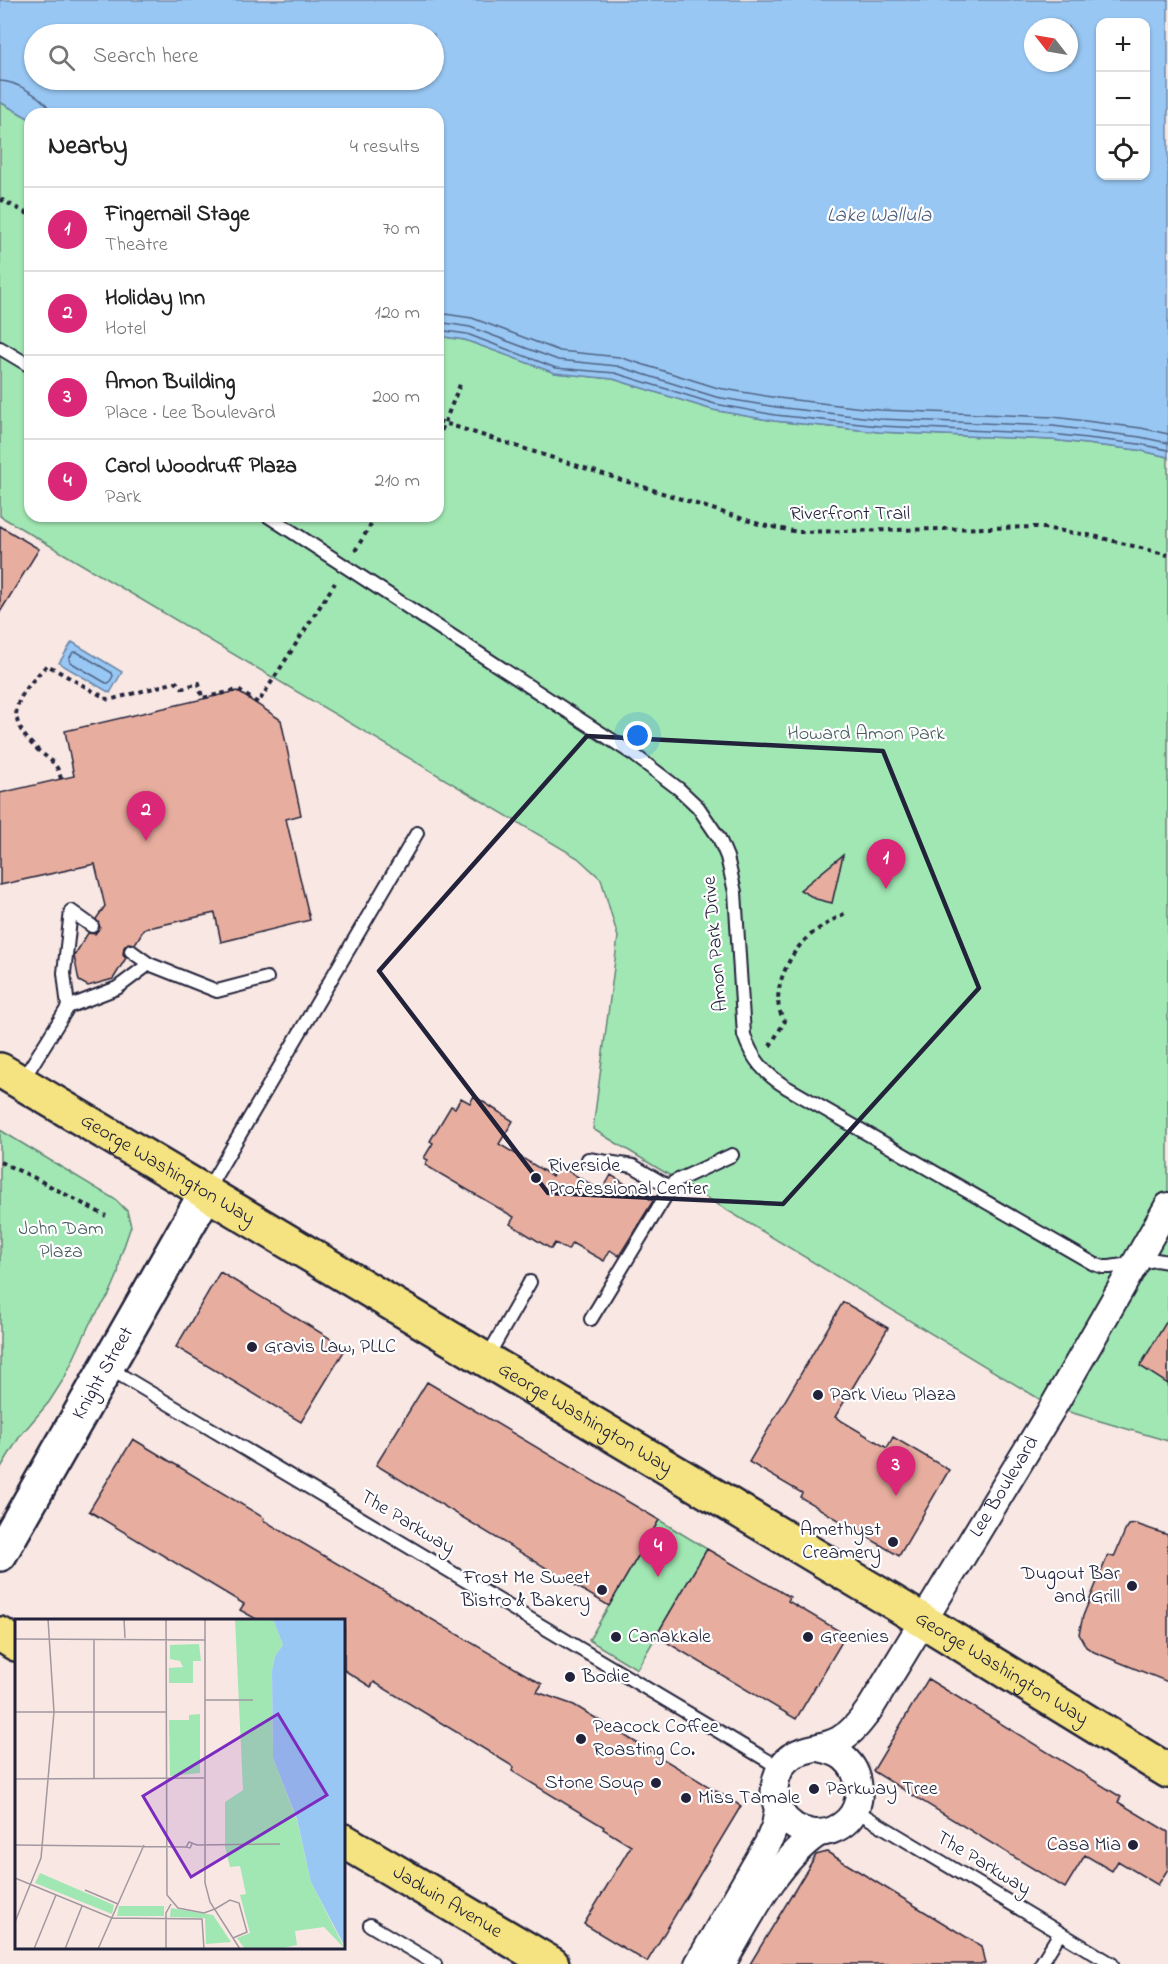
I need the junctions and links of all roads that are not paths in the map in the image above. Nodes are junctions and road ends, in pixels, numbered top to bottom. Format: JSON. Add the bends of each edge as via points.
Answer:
{"nodes":[{"id":1,"x":0,"y":348,"type":"edge"},
{"id":2,"x":24,"y":362,"type":"edge"},
{"id":3,"x":277,"y":522,"type":"edge"},
{"id":4,"x":417,"y":833,"type":"dead end"},
{"id":5,"x":92,"y":926,"type":"dead end"},
{"id":6,"x":131,"y":951,"type":"dead end"},
{"id":7,"x":149,"y":964,"type":"junction"},
{"id":8,"x":267,"y":978,"type":"dead end"},
{"id":9,"x":68,"y":1007,"type":"junction"},
{"id":10,"x":10,"y":1076,"type":"edge"},
{"id":11,"x":732,"y":1155,"type":"dead end"},
{"id":12,"x":588,"y":1159,"type":"dead end"},
{"id":13,"x":671,"y":1188,"type":"junction"},
{"id":14,"x":206,"y":1193,"type":"junction"},
{"id":15,"x":1168,"y":1206,"type":"edge"},
{"id":16,"x":1168,"y":1262,"type":"edge"},
{"id":17,"x":1134,"y":1263,"type":"junction"},
{"id":18,"x":530,"y":1282,"type":"dead end"},
{"id":19,"x":591,"y":1319,"type":"dead end"},
{"id":20,"x":485,"y":1360,"type":"junction"},
{"id":21,"x":106,"y":1367,"type":"junction"},
{"id":22,"x":0,"y":1554,"type":"edge"},
{"id":23,"x":924,"y":1621,"type":"junction"},
{"id":24,"x":0,"y":1634,"type":"edge"},
{"id":25,"x":15,"y":1643,"type":"edge"},
{"id":26,"x":819,"y":1748,"type":"junction"},
{"id":27,"x":780,"y":1768,"type":"junction"},
{"id":28,"x":1168,"y":1771,"type":"edge"},
{"id":29,"x":778,"y":1809,"type":"junction"},
{"id":30,"x":855,"y":1810,"type":"junction"},
{"id":31,"x":817,"y":1834,"type":"junction"},
{"id":32,"x":345,"y":1842,"type":"edge"},
{"id":33,"x":370,"y":1925,"type":"dead end"},
{"id":34,"x":1060,"y":1933,"type":"junction"},
{"id":35,"x":435,"y":1964,"type":"edge"},
{"id":36,"x":552,"y":1964,"type":"edge"},
{"id":37,"x":698,"y":1964,"type":"edge"},
{"id":38,"x":722,"y":1964,"type":"edge"},
{"id":39,"x":1041,"y":1964,"type":"edge"},
{"id":40,"x":1112,"y":1964,"type":"edge"}],
"edges":[{"from":1,"to":2,"type":"lane"},
{"from":3,"to":17,"type":"lane","name":"Amon Park Drive","via":[[633,754],[698,807],[719,838],[732,874],[744,1035],[765,1071],[786,1088],[1094,1264],[1110,1267]]},
{"from":4,"to":14,"type":"lane"},
{"from":5,"to":9,"type":"lane","via":[[71,911],[64,973]]},
{"from":6,"to":7,"type":"lane"},
{"from":7,"to":8,"type":"lane","via":[[217,991]]},
{"from":7,"to":9,"type":"lane","via":[[117,988]]},
{"from":9,"to":10,"type":"lane"},
{"from":10,"to":14,"type":"main road","name":"George Washington Way"},
{"from":11,"to":13,"type":"lane","via":[[675,1182]]},
{"from":12,"to":13,"type":"lane","via":[[633,1166]]},
{"from":13,"to":19,"type":"lane"},
{"from":14,"to":20,"type":"main road","name":"George Washington Way"},
{"from":14,"to":21,"type":"street","name":"Knight Street"},
{"from":15,"to":17,"type":"street","name":"Lee Boulevard"},
{"from":16,"to":17,"type":"lane","name":"Amon Park Drive"},
{"from":17,"to":23,"type":"street","name":"Lee Boulevard"},
{"from":18,"to":20,"type":"lane"},
{"from":20,"to":23,"type":"main road","name":"George Washington Way"},
{"from":21,"to":22,"type":"street","name":"Knight Street"},
{"from":21,"to":27,"type":"lane","name":"The Parkway"},
{"from":23,"to":26,"type":"street","name":"Lee Boulevard","via":[[862,1720],[841,1739]]},
{"from":23,"to":28,"type":"main road","name":"George Washington Way"},
{"from":24,"to":25,"type":"main road"},
{"from":26,"to":27,"type":"street","name":"Lee Boulevard","via":[[797,1753]]},
{"from":26,"to":30,"type":"street","via":[[833,1751],[854,1769],[859,1782]]},
{"from":27,"to":29,"type":"street","via":[[774,1795]]},
{"from":29,"to":31,"type":"street","via":[[794,1827]]},
{"from":29,"to":37,"type":"street","via":[[768,1843]]},
{"from":30,"to":31,"type":"street","via":[[839,1827]]},
{"from":30,"to":34,"type":"lane","name":"The Parkway"},
{"from":31,"to":38,"type":"street","via":[[794,1854],[774,1880]]},
{"from":32,"to":36,"type":"main road","name":"Jadwin Avenue"},
{"from":33,"to":35,"type":"lane"},
{"from":34,"to":39,"type":"lane"},
{"from":34,"to":40,"type":"lane","name":"The Parkway"}]}
